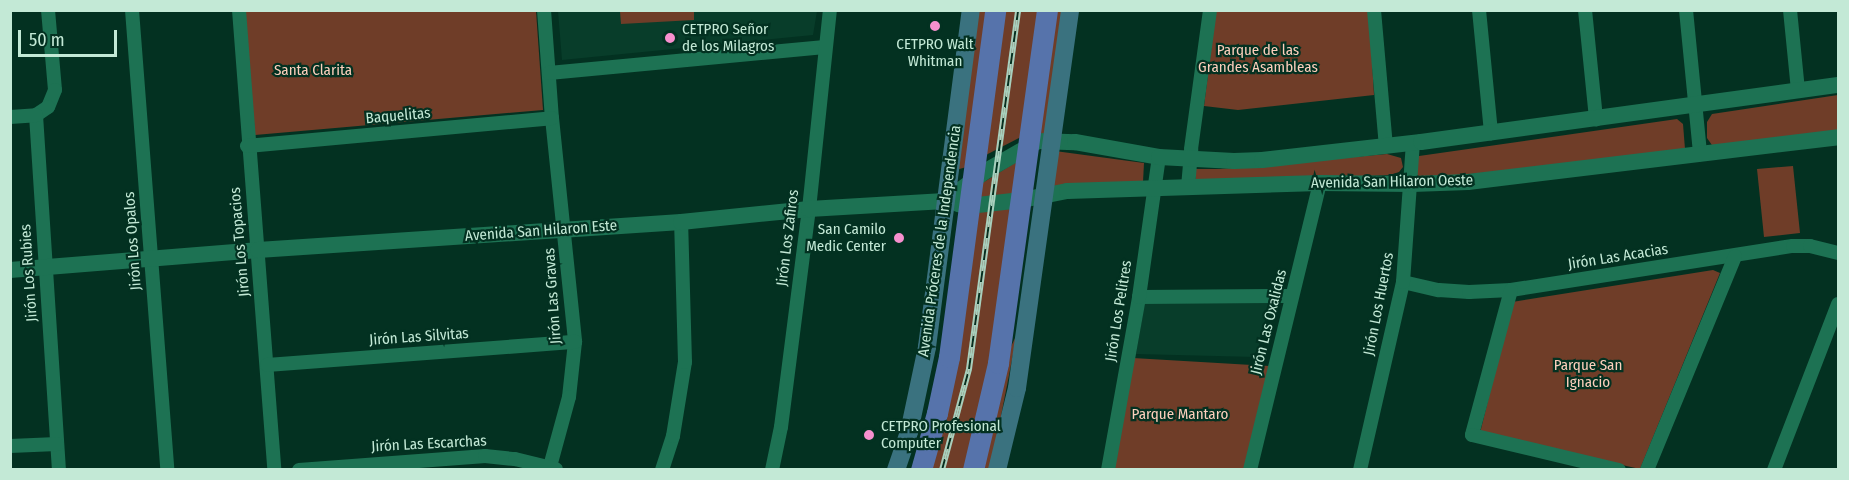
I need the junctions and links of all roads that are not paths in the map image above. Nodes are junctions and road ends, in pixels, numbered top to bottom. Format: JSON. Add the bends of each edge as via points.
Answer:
{"nodes":[{"id":1,"x":48,"y":10,"type":"edge"},
{"id":2,"x":132,"y":10,"type":"edge"},
{"id":3,"x":239,"y":10,"type":"edge"},
{"id":4,"x":544,"y":10,"type":"edge"},
{"id":5,"x":830,"y":10,"type":"edge"},
{"id":6,"x":971,"y":10,"type":"edge"},
{"id":7,"x":995,"y":10,"type":"edge"},
{"id":8,"x":1047,"y":10,"type":"edge"},
{"id":9,"x":1070,"y":10,"type":"edge"},
{"id":10,"x":1210,"y":10,"type":"edge"},
{"id":11,"x":1374,"y":10,"type":"edge"},
{"id":12,"x":1479,"y":10,"type":"edge"},
{"id":13,"x":1585,"y":10,"type":"edge"},
{"id":14,"x":1686,"y":10,"type":"edge"},
{"id":15,"x":1790,"y":10,"type":"edge"},
{"id":16,"x":825,"y":47,"type":"junction"},
{"id":17,"x":549,"y":73,"type":"junction"},
{"id":18,"x":1839,"y":85,"type":"edge"},
{"id":19,"x":1798,"y":90,"type":"junction"},
{"id":20,"x":1694,"y":105,"type":"junction"},
{"id":21,"x":36,"y":115,"type":"junction"},
{"id":22,"x":10,"y":117,"type":"edge"},
{"id":23,"x":552,"y":118,"type":"junction"},
{"id":24,"x":1596,"y":119,"type":"junction"},
{"id":25,"x":1491,"y":133,"type":"junction"},
{"id":26,"x":1839,"y":136,"type":"edge"},
{"id":27,"x":1053,"y":140,"type":"junction"},
{"id":28,"x":1413,"y":143,"type":"junction"},
{"id":29,"x":1029,"y":144,"type":"junction"},
{"id":30,"x":247,"y":146,"type":"junction"},
{"id":31,"x":1386,"y":146,"type":"junction"},
{"id":32,"x":1700,"y":154,"type":"junction"},
{"id":33,"x":1159,"y":157,"type":"junction"},
{"id":34,"x":1190,"y":159,"type":"junction"},
{"id":35,"x":972,"y":183,"type":"junction"},
{"id":36,"x":1320,"y":183,"type":"junction"},
{"id":37,"x":1412,"y":184,"type":"junction"},
{"id":38,"x":1188,"y":187,"type":"junction"},
{"id":39,"x":1154,"y":188,"type":"junction"},
{"id":40,"x":1045,"y":193,"type":"junction"},
{"id":41,"x":1022,"y":200,"type":"junction"},
{"id":42,"x":945,"y":201,"type":"junction"},
{"id":43,"x":969,"y":206,"type":"junction"},
{"id":44,"x":809,"y":209,"type":"junction"},
{"id":45,"x":681,"y":222,"type":"junction"},
{"id":46,"x":565,"y":229,"type":"junction"},
{"id":47,"x":258,"y":250,"type":"junction"},
{"id":48,"x":1839,"y":253,"type":"edge"},
{"id":49,"x":1735,"y":256,"type":"junction"},
{"id":50,"x":150,"y":259,"type":"junction"},
{"id":51,"x":45,"y":266,"type":"junction"},
{"id":52,"x":10,"y":270,"type":"edge"},
{"id":53,"x":1402,"y":282,"type":"junction"},
{"id":54,"x":1511,"y":290,"type":"junction"},
{"id":55,"x":1292,"y":296,"type":"junction"},
{"id":56,"x":1139,"y":297,"type":"junction"},
{"id":57,"x":1839,"y":304,"type":"edge"},
{"id":58,"x":574,"y":342,"type":"junction"},
{"id":59,"x":267,"y":365,"type":"junction"},
{"id":60,"x":57,"y":444,"type":"junction"},
{"id":61,"x":10,"y":446,"type":"edge"},
{"id":62,"x":553,"y":468,"type":"edge"},
{"id":63,"x":59,"y":470,"type":"edge"},
{"id":64,"x":167,"y":470,"type":"edge"},
{"id":65,"x":274,"y":470,"type":"edge"},
{"id":66,"x":299,"y":470,"type":"edge"},
{"id":67,"x":662,"y":470,"type":"edge"},
{"id":68,"x":772,"y":470,"type":"edge"},
{"id":69,"x":896,"y":470,"type":"edge"},
{"id":70,"x":921,"y":470,"type":"edge"},
{"id":71,"x":973,"y":470,"type":"edge"},
{"id":72,"x":998,"y":470,"type":"edge"},
{"id":73,"x":1108,"y":470,"type":"edge"},
{"id":74,"x":1250,"y":470,"type":"edge"},
{"id":75,"x":1360,"y":470,"type":"edge"},
{"id":76,"x":1619,"y":470,"type":"edge"},
{"id":77,"x":1647,"y":470,"type":"edge"},
{"id":78,"x":1774,"y":470,"type":"edge"}],
"edges":[{"from":1,"to":21,"type":"street","via":[[55,90],[48,107]]},
{"from":2,"to":50,"type":"street","name":"Jirón Los Opalos"},
{"from":3,"to":30,"type":"street","name":"Jirón Los Topacios"},
{"from":4,"to":17,"type":"street","name":"Jirón Las Gravas"},
{"from":5,"to":16,"type":"street","name":"Jirón Los Zafiros"},
{"from":6,"to":42,"type":"main road","name":"Avenida Próceres de la Independencia"},
{"from":7,"to":35,"type":"main road","name":"Avenida Próceres de la Independencia"},
{"from":8,"to":29,"type":"main road"},
{"from":9,"to":27,"type":"main road"},
{"from":10,"to":34,"type":"street"},
{"from":11,"to":31,"type":"street"},
{"from":12,"to":25,"type":"street"},
{"from":13,"to":24,"type":"street"},
{"from":14,"to":20,"type":"street"},
{"from":15,"to":19,"type":"street"},
{"from":16,"to":17,"type":"street"},
{"from":16,"to":44,"type":"street","name":"Jirón Los Zafiros"},
{"from":17,"to":23,"type":"street","name":"Jirón Las Gravas"},
{"from":18,"to":19,"type":"street","name":"Avenida San Hilaron Oeste"},
{"from":19,"to":20,"type":"street","name":"Avenida San Hilaron Oeste"},
{"from":20,"to":24,"type":"street","name":"Avenida San Hilaron Oeste"},
{"from":20,"to":32,"type":"street"},
{"from":21,"to":22,"type":"street"},
{"from":21,"to":51,"type":"street","name":"Jirón Los Rubies"},
{"from":23,"to":30,"type":"street","name":"Baquelitas"},
{"from":23,"to":46,"type":"street","name":"Jirón Las Gravas"},
{"from":24,"to":25,"type":"street","name":"Avenida San Hilaron Oeste"},
{"from":25,"to":28,"type":"street","name":"Avenida San Hilaron Oeste"},
{"from":26,"to":32,"type":"street","name":"Avenida San Hilaron Oeste"},
{"from":27,"to":29,"type":"street"},
{"from":27,"to":33,"type":"street","name":"Avenida San Hilaron Oeste"},
{"from":27,"to":40,"type":"main road"},
{"from":28,"to":31,"type":"street","name":"Avenida San Hilaron Oeste"},
{"from":28,"to":37,"type":"street","name":"Jirón Los Huertos"},
{"from":29,"to":35,"type":"street"},
{"from":29,"to":41,"type":"main road"},
{"from":30,"to":47,"type":"street","name":"Jirón Los Topacios"},
{"from":31,"to":34,"type":"street","name":"Avenida San Hilaron Oeste","via":[[1253,160]]},
{"from":32,"to":37,"type":"street","name":"Avenida San Hilaron Oeste","via":[[1522,177]]},
{"from":33,"to":34,"type":"street","name":"Avenida San Hilaron Oeste"},
{"from":33,"to":39,"type":"street","name":"Jirón Los Pelitres"},
{"from":34,"to":38,"type":"street"},
{"from":35,"to":42,"type":"street"},
{"from":35,"to":43,"type":"main road","name":"Avenida Próceres de la Independencia"},
{"from":36,"to":37,"type":"street","name":"Avenida San Hilaron Oeste"},
{"from":36,"to":38,"type":"street","name":"Avenida San Hilaron Oeste"},
{"from":36,"to":55,"type":"street","name":"Jirón Las Oxalidas"},
{"from":37,"to":53,"type":"street","name":"Jirón Los Huertos"},
{"from":38,"to":39,"type":"street","name":"Avenida San Hilaron Oeste"},
{"from":39,"to":40,"type":"street","name":"Avenida San Hilaron Oeste"},
{"from":39,"to":56,"type":"street","name":"Jirón Los Pelitres"},
{"from":40,"to":41,"type":"street","name":"Avenida San Hilaron Oeste"},
{"from":40,"to":72,"type":"main road","via":[[1017,388]]},
{"from":41,"to":43,"type":"street","name":"Avenida San Hilaron Oeste"},
{"from":41,"to":71,"type":"main road","via":[[998,363]]},
{"from":42,"to":43,"type":"street","name":"Avenida San Hilaron Oeste"},
{"from":42,"to":44,"type":"street","name":"Avenida San Hilaron Este"},
{"from":42,"to":69,"type":"main road","name":"Avenida Próceres de la Independencia","via":[[919,389]]},
{"from":43,"to":70,"type":"main road","name":"Avenida Próceres de la Independencia","via":[[949,357]]},
{"from":44,"to":45,"type":"street","name":"Avenida San Hilaron Este"},
{"from":44,"to":68,"type":"street","name":"Jirón Los Zafiros"},
{"from":45,"to":46,"type":"street","name":"Avenida San Hilaron Este"},
{"from":45,"to":67,"type":"street","via":[[685,362],[673,436]]},
{"from":46,"to":47,"type":"street","name":"Avenida San Hilaron Este"},
{"from":46,"to":58,"type":"street","name":"Jirón Las Gravas"},
{"from":47,"to":50,"type":"street","name":"Avenida San Hilaron Este"},
{"from":47,"to":59,"type":"street","name":"Jirón Los Topacios"},
{"from":48,"to":49,"type":"street","name":"Jirón Las Acacias","via":[[1793,246]]},
{"from":49,"to":54,"type":"street","name":"Jirón Las Acacias"},
{"from":49,"to":77,"type":"street"},
{"from":50,"to":51,"type":"street","name":"Avenida San Hilaron Este"},
{"from":50,"to":64,"type":"street","name":"Jirón Los Opalos"},
{"from":51,"to":52,"type":"street","name":"Avenida San Hilaron Este"},
{"from":51,"to":60,"type":"street","name":"Jirón Los Rubies"},
{"from":53,"to":54,"type":"street","name":"Jirón Las Acacias","via":[[1459,291]]},
{"from":53,"to":75,"type":"street","name":"Jirón Los Huertos"},
{"from":54,"to":76,"type":"street","via":[[1472,435]]},
{"from":55,"to":56,"type":"street"},
{"from":55,"to":74,"type":"street","name":"Jirón Las Oxalidas"},
{"from":56,"to":73,"type":"street","name":"Jirón Los Pelitres"},
{"from":57,"to":78,"type":"street"},
{"from":58,"to":59,"type":"street","name":"Jirón Las Silvitas"},
{"from":58,"to":62,"type":"street","name":"Jirón Las Gravas","via":[[569,397]]},
{"from":59,"to":65,"type":"street","name":"Jirón Los Topacios"},
{"from":60,"to":61,"type":"street"},
{"from":60,"to":63,"type":"street","name":"Jirón Los Rubies"},
{"from":62,"to":66,"type":"street","name":"Jirón Las Escarchas","via":[[485,456]]}]}
